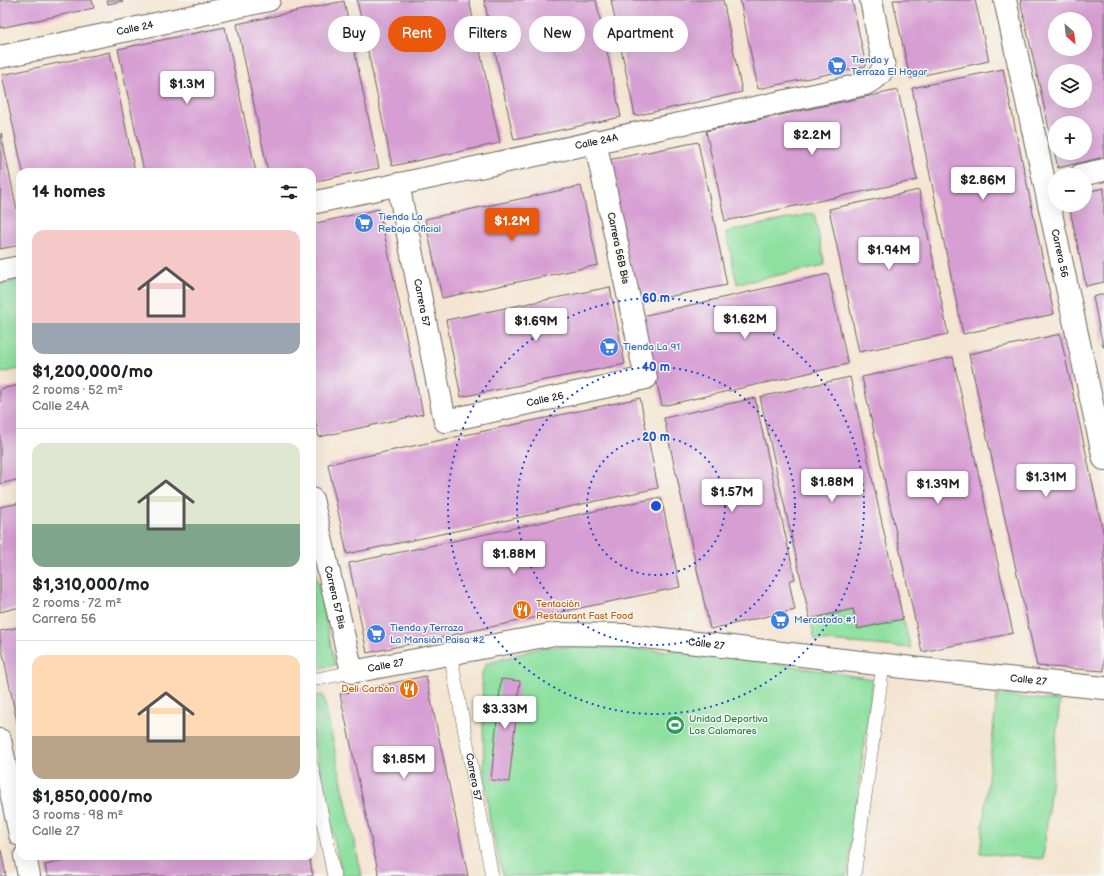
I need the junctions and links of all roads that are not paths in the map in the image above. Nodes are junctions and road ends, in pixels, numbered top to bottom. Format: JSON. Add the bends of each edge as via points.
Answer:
{"nodes":[{"id":1,"x":270,"y":0,"type":"edge"},
{"id":2,"x":871,"y":0,"type":"edge"},
{"id":3,"x":1005,"y":0,"type":"edge"},
{"id":4,"x":0,"y":57,"type":"edge"},
{"id":5,"x":595,"y":141,"type":"junction"},
{"id":6,"x":1104,"y":170,"type":"edge"},
{"id":7,"x":1092,"y":173,"type":"edge"},
{"id":8,"x":1048,"y":174,"type":"edge"},
{"id":9,"x":398,"y":184,"type":"junction"},
{"id":10,"x":316,"y":202,"type":"edge"},
{"id":11,"x":1056,"y":212,"type":"edge"},
{"id":12,"x":16,"y":268,"type":"edge"},
{"id":13,"x":0,"y":271,"type":"edge"},
{"id":14,"x":646,"y":378,"type":"joint"},
{"id":15,"x":445,"y":421,"type":"joint"},
{"id":16,"x":1104,"y":459,"type":"edge"},
{"id":17,"x":316,"y":516,"type":"edge"},
{"id":18,"x":450,"y":654,"type":"junction"},
{"id":19,"x":883,"y":664,"type":"junction"},
{"id":20,"x":352,"y":672,"type":"junction"},
{"id":21,"x":316,"y":679,"type":"edge"},
{"id":22,"x":1104,"y":688,"type":"edge"},
{"id":23,"x":0,"y":740,"type":"edge"},
{"id":24,"x":316,"y":787,"type":"edge"},
{"id":25,"x":16,"y":816,"type":"edge"},
{"id":26,"x":25,"y":860,"type":"edge"},
{"id":27,"x":29,"y":876,"type":"edge"},
{"id":28,"x":334,"y":876,"type":"edge"},
{"id":29,"x":492,"y":876,"type":"edge"},
{"id":30,"x":854,"y":876,"type":"edge"}],
"edges":[{"from":1,"to":4,"type":"street","name":"Calle 24"},
{"from":2,"to":5,"type":"street","name":"Calle 24A","via":[[884,67],[874,80]]},
{"from":3,"to":8,"type":"street","name":"Carrera 56"},
{"from":5,"to":9,"type":"street","name":"Calle 24A"},
{"from":5,"to":14,"type":"street","name":"Carrera 56B Bis"},
{"from":6,"to":7,"type":"street"},
{"from":9,"to":10,"type":"street","name":"Calle 24A"},
{"from":9,"to":15,"type":"street","name":"Carrera 57"},
{"from":11,"to":16,"type":"street","name":"Carrera 56"},
{"from":12,"to":13,"type":"street"},
{"from":14,"to":15,"type":"street","name":"Calle 26"},
{"from":17,"to":20,"type":"street","name":"Carrera 57 Bis"},
{"from":18,"to":19,"type":"street","name":"Calle 27","via":[[555,634],[592,634],[627,635]]},
{"from":18,"to":20,"type":"street","name":"Calle 27"},
{"from":18,"to":29,"type":"lane","name":"Carrera 57"},
{"from":19,"to":22,"type":"street","name":"Calle 27"},
{"from":19,"to":30,"type":"lane"},
{"from":20,"to":21,"type":"lane","name":"Calle 27"},
{"from":23,"to":25,"type":"street"},
{"from":24,"to":28,"type":"lane"},
{"from":26,"to":27,"type":"street"}]}
